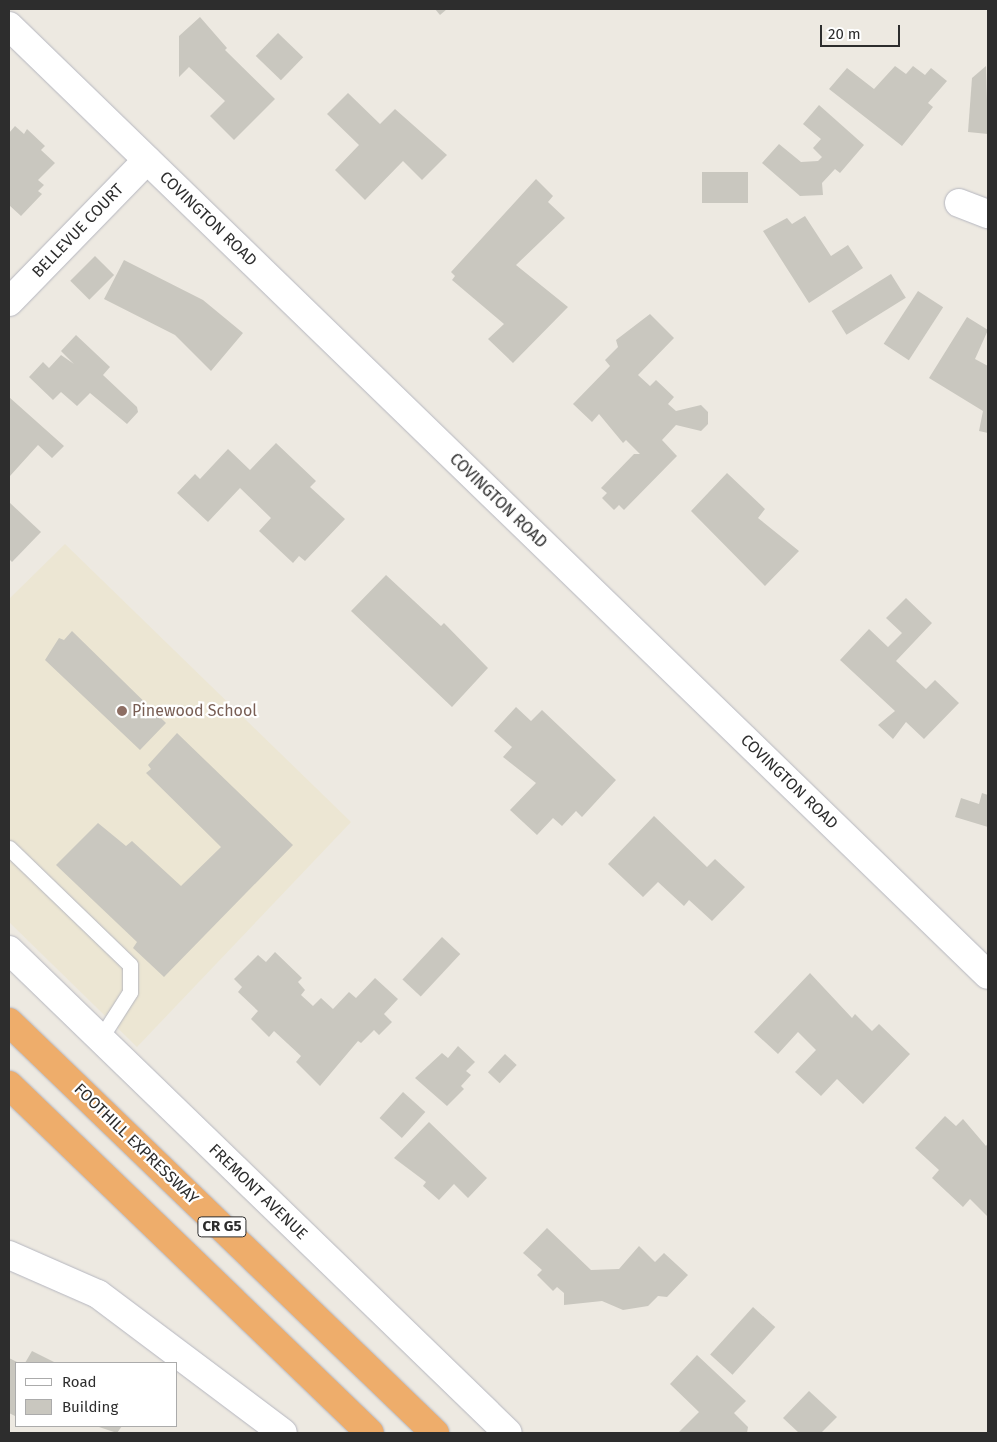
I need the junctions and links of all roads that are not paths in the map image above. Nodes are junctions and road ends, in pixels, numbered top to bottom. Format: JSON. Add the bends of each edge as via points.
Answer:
{"nodes":[{"id":1,"x":9,"y":26,"type":"edge"},
{"id":2,"x":147,"y":160,"type":"junction"},
{"id":3,"x":959,"y":203,"type":"dead end"},
{"id":4,"x":988,"y":214,"type":"edge"},
{"id":5,"x":9,"y":302,"type":"edge"},
{"id":6,"x":9,"y":848,"type":"edge"},
{"id":7,"x":9,"y":950,"type":"edge"},
{"id":8,"x":988,"y":975,"type":"edge"},
{"id":9,"x":9,"y":1022,"type":"edge"},
{"id":10,"x":100,"y":1039,"type":"junction"},
{"id":11,"x":9,"y":1085,"type":"edge"},
{"id":12,"x":9,"y":1254,"type":"edge"},
{"id":13,"x":283,"y":1433,"type":"edge"},
{"id":14,"x":370,"y":1433,"type":"edge"},
{"id":15,"x":435,"y":1433,"type":"edge"},
{"id":16,"x":508,"y":1433,"type":"edge"}],
"edges":[{"from":1,"to":2,"type":"street","name":"COVINGTON ROAD"},
{"from":2,"to":5,"type":"street","name":"BELLEVUE COURT"},
{"from":2,"to":8,"type":"street","name":"COVINGTON ROAD"},
{"from":3,"to":4,"type":"street"},
{"from":6,"to":10,"type":"lane","via":[[130,965],[130,992]]},
{"from":7,"to":10,"type":"street","name":"FREMONT AVENUE"},
{"from":9,"to":15,"type":"highway","name":"FOOTHILL EXPRESSWAY","number":"CR G5"},
{"from":10,"to":16,"type":"street","name":"FREMONT AVENUE"},
{"from":11,"to":14,"type":"highway","number":"CR G5"},
{"from":12,"to":13,"type":"street","via":[[98,1294]]}]}
